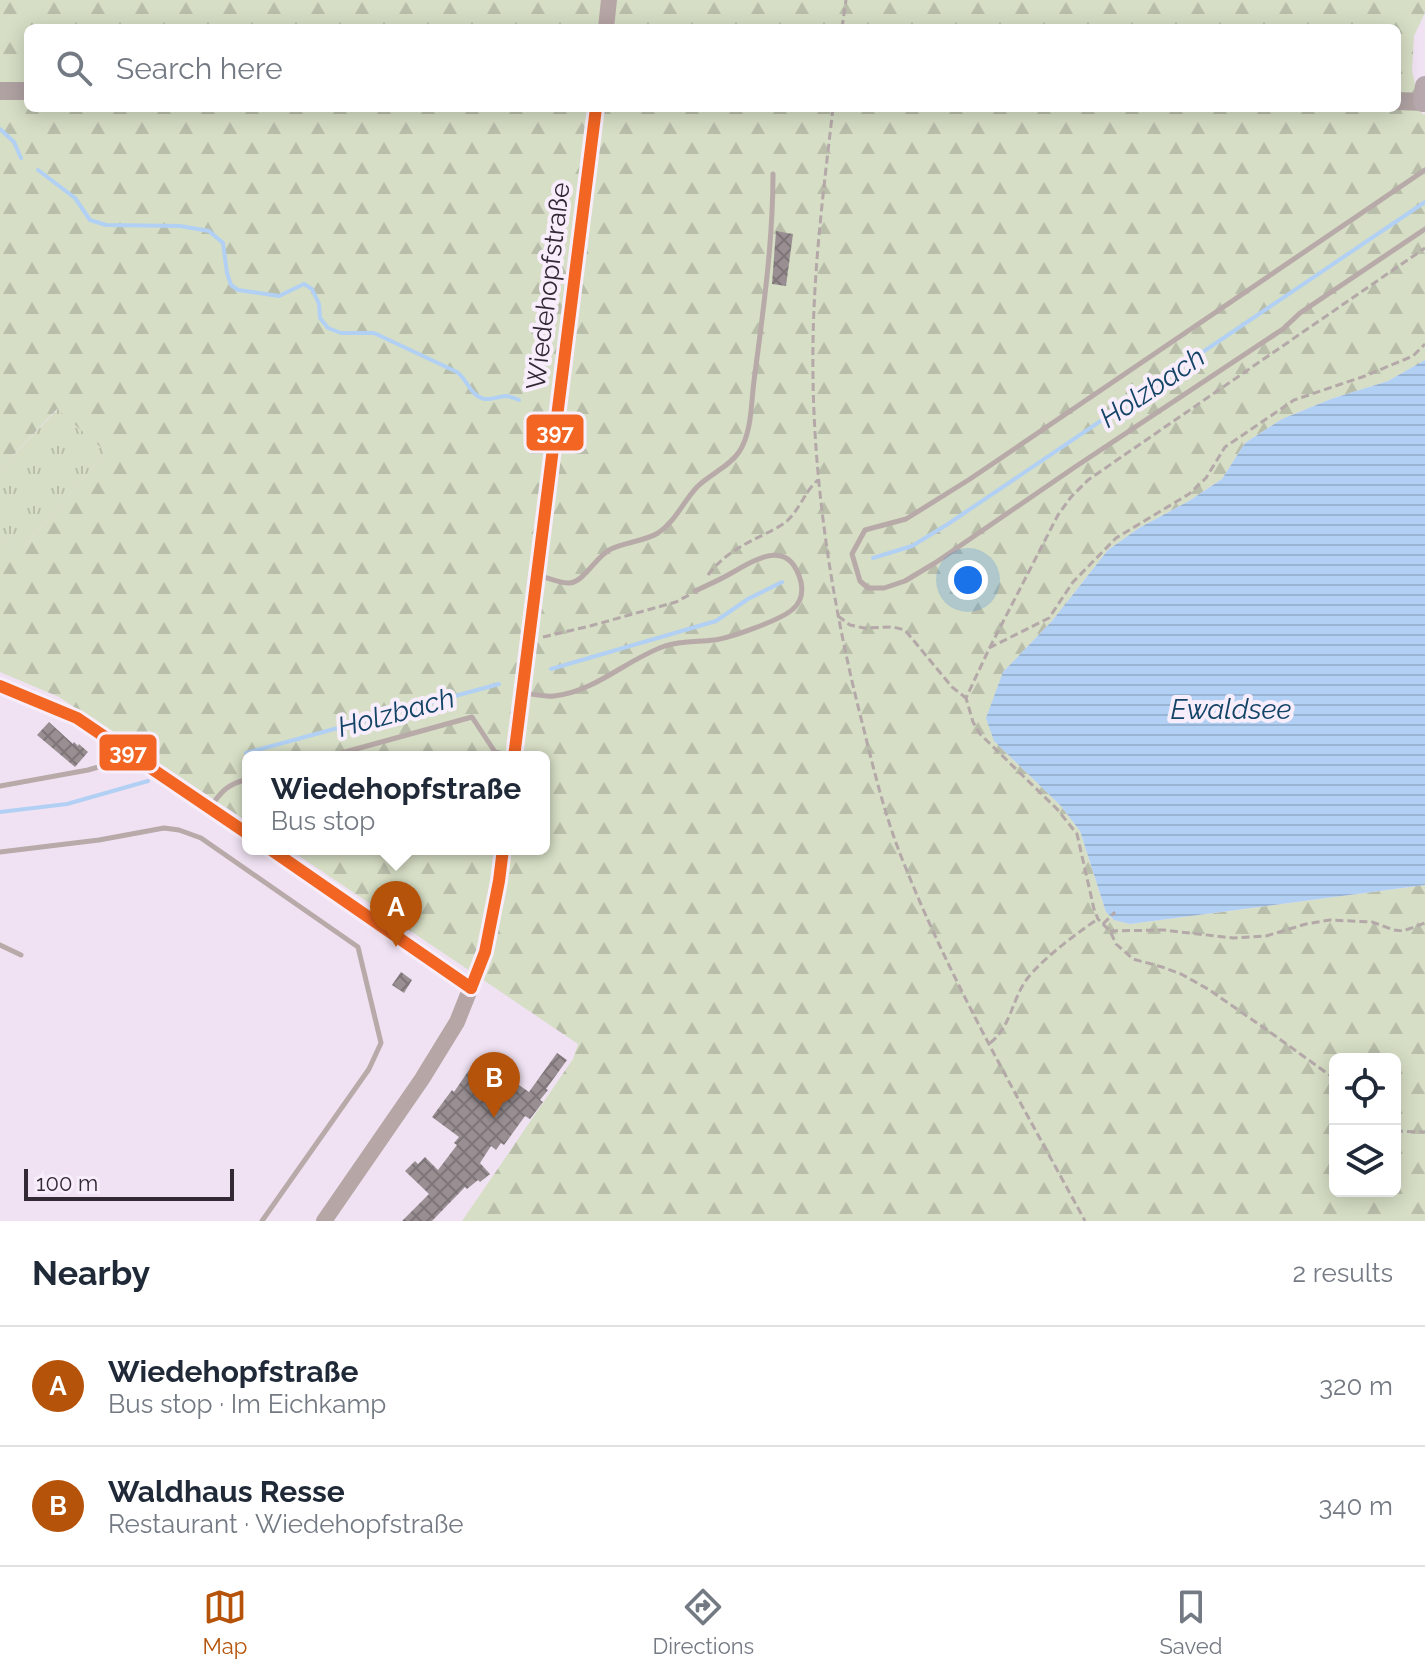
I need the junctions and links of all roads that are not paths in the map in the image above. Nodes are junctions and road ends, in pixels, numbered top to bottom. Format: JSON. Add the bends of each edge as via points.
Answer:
{"nodes":[{"id":1,"x":609,"y":0,"type":"edge"},
{"id":2,"x":606,"y":24,"type":"edge"},
{"id":3,"x":0,"y":91,"type":"edge"},
{"id":4,"x":24,"y":91,"type":"edge"},
{"id":5,"x":1424,"y":96,"type":"edge"},
{"id":6,"x":1401,"y":100,"type":"edge"},
{"id":7,"x":595,"y":112,"type":"edge"},
{"id":8,"x":1425,"y":170,"type":"edge"},
{"id":9,"x":773,"y":174,"type":"dead end"},
{"id":10,"x":1425,"y":229,"type":"edge"},
{"id":11,"x":536,"y":574,"type":"junction"},
{"id":12,"x":695,"y":591,"type":"road end"},
{"id":13,"x":0,"y":686,"type":"edge"},
{"id":14,"x":521,"y":693,"type":"junction"},
{"id":15,"x":349,"y":751,"type":"edge"},
{"id":16,"x":494,"y":751,"type":"edge"},
{"id":17,"x":515,"y":751,"type":"edge"},
{"id":18,"x":134,"y":757,"type":"junction"},
{"id":19,"x":242,"y":781,"type":"edge"},
{"id":20,"x":0,"y":786,"type":"edge"},
{"id":21,"x":210,"y":808,"type":"junction"},
{"id":22,"x":242,"y":830,"type":"edge"},
{"id":23,"x":0,"y":852,"type":"edge"},
{"id":24,"x":279,"y":855,"type":"edge"},
{"id":25,"x":502,"y":855,"type":"edge"},
{"id":26,"x":0,"y":945,"type":"edge"},
{"id":27,"x":21,"y":955,"type":"dead end"},
{"id":28,"x":471,"y":988,"type":"junction"},
{"id":29,"x":262,"y":1221,"type":"edge"},
{"id":30,"x":324,"y":1221,"type":"edge"}],
"edges":[{"from":1,"to":2,"type":"main road"},
{"from":3,"to":4,"type":"main road"},
{"from":5,"to":6,"type":"main road"},
{"from":7,"to":11,"type":"main road","name":"Wiedehopfstraße"},
{"from":8,"to":10,"type":"lane","via":[[957,487],[906,519],[865,530],[852,554],[860,581],[868,588],[884,588],[935,563]]},
{"from":9,"to":11,"type":"lane","via":[[757,355],[741,450],[699,485],[655,535],[610,549],[570,583]]},
{"from":11,"to":14,"type":"main road","name":"Wiedehopfstraße"},
{"from":12,"to":14,"type":"lane","via":[[772,555],[791,562],[802,584],[795,608],[733,636],[666,646],[582,689],[553,696]]},
{"from":13,"to":18,"type":"street","via":[[77,718]]},
{"from":14,"to":17,"type":"main road","name":"Wiedehopfstraße"},
{"from":15,"to":16,"type":"lane","via":[[472,717]]},
{"from":18,"to":20,"type":"lane"},
{"from":18,"to":21,"type":"street"},
{"from":19,"to":21,"type":"lane","via":[[219,794]]},
{"from":21,"to":22,"type":"street"},
{"from":23,"to":29,"type":"lane","via":[[179,830],[201,838],[358,947],[381,1043],[369,1069]]},
{"from":24,"to":28,"type":"street"},
{"from":25,"to":28,"type":"main road","via":[[485,952]]},
{"from":26,"to":27,"type":"lane"},
{"from":28,"to":30,"type":"main road","via":[[422,1079]]}]}
